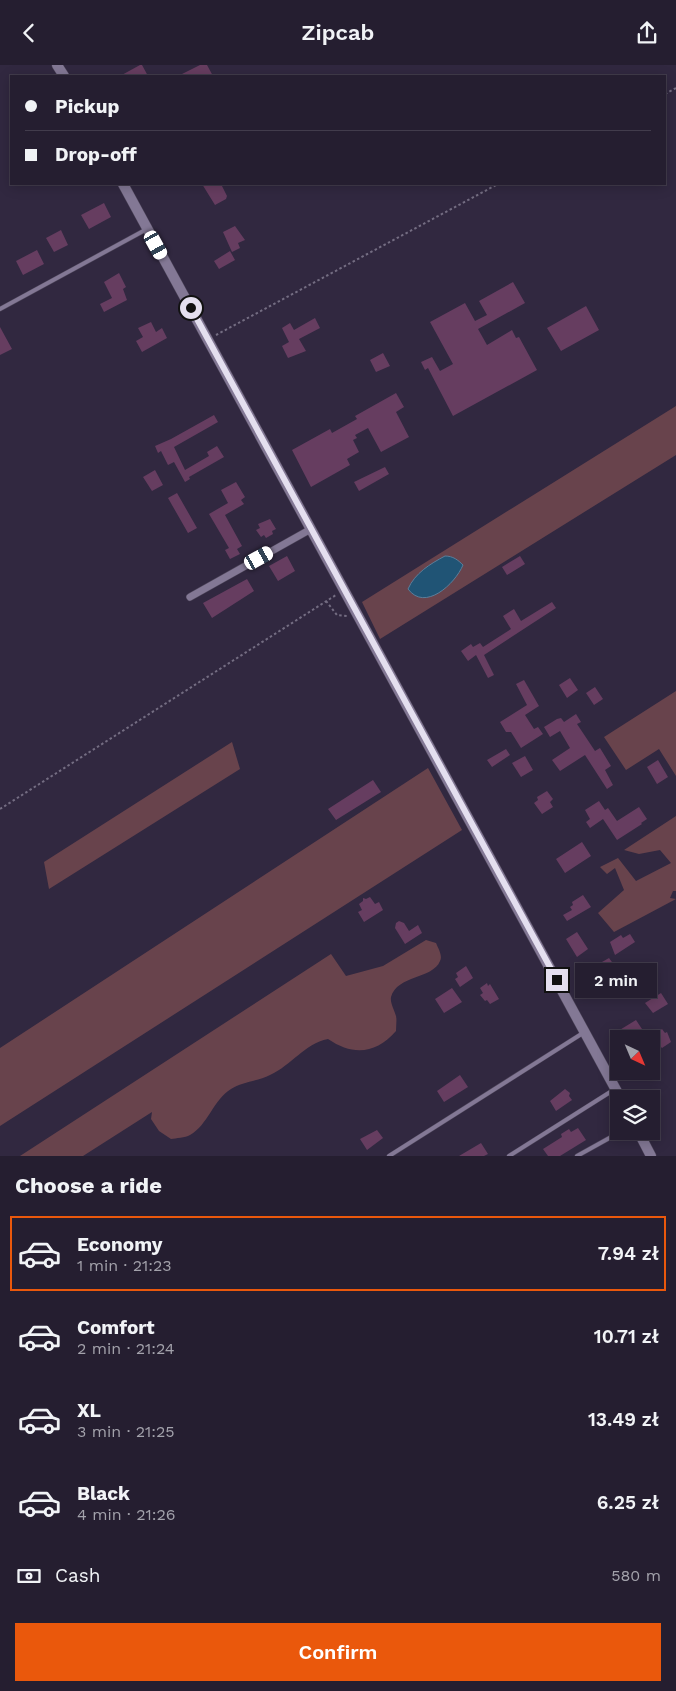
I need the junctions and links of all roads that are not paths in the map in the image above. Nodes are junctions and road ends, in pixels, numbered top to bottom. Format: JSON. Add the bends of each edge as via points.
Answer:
{"nodes":[{"id":1,"x":124,"y":185,"type":"edge"},
{"id":2,"x":148,"y":229,"type":"junction"},
{"id":3,"x":0,"y":309,"type":"edge"},
{"id":4,"x":311,"y":529,"type":"junction"},
{"id":5,"x":190,"y":597,"type":"dead end"},
{"id":6,"x":585,"y":1032,"type":"junction"},
{"id":7,"x":616,"y":1089,"type":"joint"},
{"id":8,"x":610,"y":1138,"type":"edge"},
{"id":9,"x":643,"y":1140,"type":"edge"},
{"id":10,"x":388,"y":1156,"type":"edge"},
{"id":11,"x":509,"y":1156,"type":"edge"},
{"id":12,"x":577,"y":1156,"type":"edge"},
{"id":13,"x":652,"y":1156,"type":"edge"}],
"edges":[{"from":1,"to":2,"type":"street"},
{"from":2,"to":3,"type":"lane"},
{"from":2,"to":4,"type":"street"},
{"from":4,"to":5,"type":"street"},
{"from":4,"to":6,"type":"street"},
{"from":6,"to":7,"type":"street"},
{"from":6,"to":10,"type":"lane"},
{"from":7,"to":11,"type":"lane"},
{"from":8,"to":12,"type":"lane"},
{"from":9,"to":13,"type":"street"}]}
